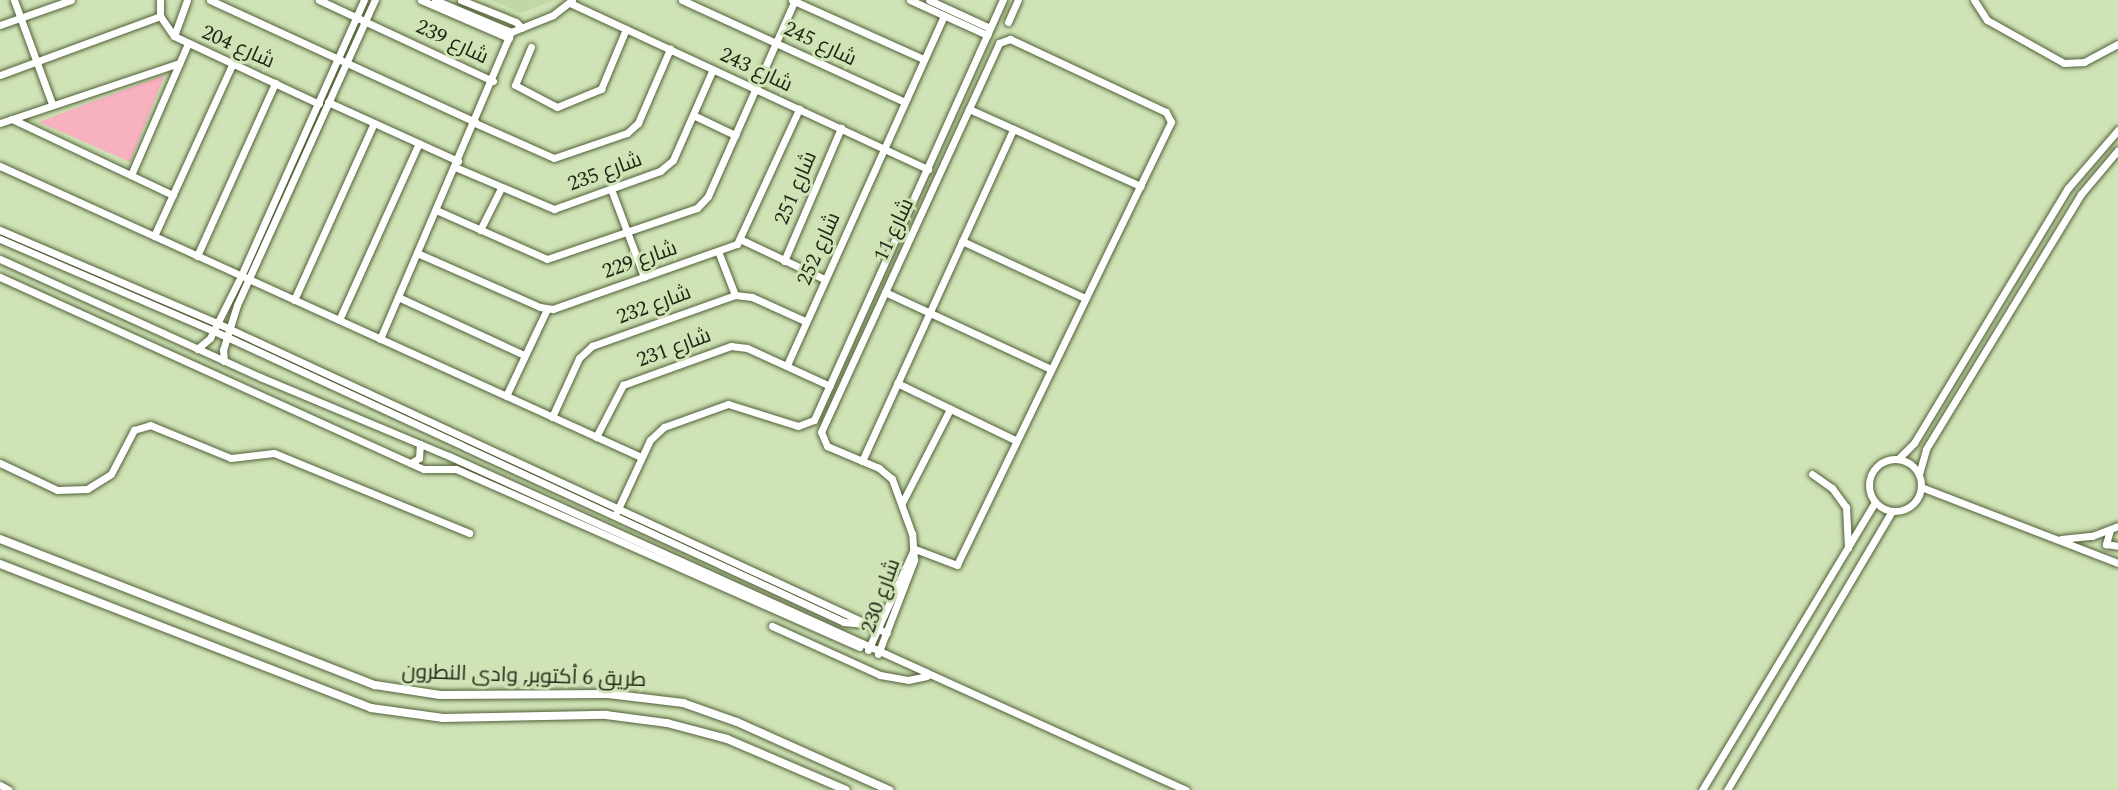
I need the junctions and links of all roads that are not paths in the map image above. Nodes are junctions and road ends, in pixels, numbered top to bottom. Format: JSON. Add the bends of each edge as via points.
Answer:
{"nodes":[{"id":1,"x":14,"y":0,"type":"edge"},
{"id":2,"x":71,"y":0,"type":"edge"},
{"id":3,"x":160,"y":0,"type":"edge"},
{"id":4,"x":187,"y":0,"type":"edge"},
{"id":5,"x":210,"y":0,"type":"edge"},
{"id":6,"x":319,"y":0,"type":"edge"},
{"id":7,"x":364,"y":0,"type":"edge"},
{"id":8,"x":375,"y":0,"type":"edge"},
{"id":9,"x":421,"y":0,"type":"edge"},
{"id":10,"x":435,"y":0,"type":"edge"},
{"id":11,"x":461,"y":0,"type":"edge"},
{"id":12,"x":682,"y":0,"type":"edge"},
{"id":13,"x":794,"y":0,"type":"edge"},
{"id":14,"x":910,"y":0,"type":"edge"},
{"id":15,"x":929,"y":0,"type":"edge"},
{"id":16,"x":1003,"y":0,"type":"edge"},
{"id":17,"x":1018,"y":0,"type":"edge"},
{"id":18,"x":1975,"y":0,"type":"edge"},
{"id":19,"x":571,"y":2,"type":"edge"},
{"id":20,"x":160,"y":16,"type":"junction"},
{"id":21,"x":944,"y":16,"type":"junction"},
{"id":22,"x":356,"y":17,"type":"junction"},
{"id":23,"x":20,"y":18,"type":"junction"},
{"id":24,"x":365,"y":21,"type":"junction"},
{"id":25,"x":1007,"y":22,"type":"dead end"},
{"id":26,"x":0,"y":25,"type":"edge"},
{"id":27,"x":522,"y":28,"type":"junction"},
{"id":28,"x":626,"y":29,"type":"junction"},
{"id":29,"x":989,"y":32,"type":"junction"},
{"id":30,"x":510,"y":35,"type":"junction"},
{"id":31,"x":174,"y":36,"type":"junction"},
{"id":32,"x":188,"y":43,"type":"junction"},
{"id":33,"x":776,"y":43,"type":"junction"},
{"id":34,"x":2118,"y":44,"type":"edge"},
{"id":35,"x":531,"y":47,"type":"dead end"},
{"id":36,"x":670,"y":49,"type":"junction"},
{"id":37,"x":337,"y":58,"type":"junction"},
{"id":38,"x":923,"y":59,"type":"junction"},
{"id":39,"x":36,"y":62,"type":"junction"},
{"id":40,"x":346,"y":62,"type":"junction"},
{"id":41,"x":179,"y":63,"type":"junction"},
{"id":42,"x":233,"y":63,"type":"junction"},
{"id":43,"x":713,"y":69,"type":"junction"},
{"id":44,"x":0,"y":75,"type":"edge"},
{"id":45,"x":493,"y":81,"type":"junction"},
{"id":46,"x":275,"y":83,"type":"junction"},
{"id":47,"x":755,"y":89,"type":"junction"},
{"id":48,"x":905,"y":102,"type":"junction"},
{"id":49,"x":317,"y":103,"type":"junction"},
{"id":50,"x":51,"y":104,"type":"junction"},
{"id":51,"x":327,"y":105,"type":"junction"},
{"id":52,"x":799,"y":109,"type":"junction"},
{"id":53,"x":969,"y":109,"type":"junction"},
{"id":54,"x":693,"y":115,"type":"junction"},
{"id":55,"x":12,"y":119,"type":"junction"},
{"id":56,"x":0,"y":123,"type":"edge"},
{"id":57,"x":374,"y":123,"type":"junction"},
{"id":58,"x":475,"y":123,"type":"junction"},
{"id":59,"x":841,"y":128,"type":"junction"},
{"id":60,"x":1013,"y":129,"type":"junction"},
{"id":61,"x":2118,"y":130,"type":"edge"},
{"id":62,"x":735,"y":135,"type":"junction"},
{"id":63,"x":419,"y":143,"type":"junction"},
{"id":64,"x":884,"y":148,"type":"junction"},
{"id":65,"x":2118,"y":150,"type":"edge"},
{"id":66,"x":2094,"y":154,"type":"junction"},
{"id":67,"x":457,"y":164,"type":"junction"},
{"id":68,"x":2103,"y":164,"type":"junction"},
{"id":69,"x":0,"y":166,"type":"edge"},
{"id":70,"x":928,"y":169,"type":"junction"},
{"id":71,"x":131,"y":175,"type":"junction"},
{"id":72,"x":1140,"y":186,"type":"junction"},
{"id":73,"x":501,"y":188,"type":"junction"},
{"id":74,"x":611,"y":189,"type":"junction"},
{"id":75,"x":173,"y":195,"type":"junction"},
{"id":76,"x":436,"y":210,"type":"junction"},
{"id":77,"x":0,"y":230,"type":"edge"},
{"id":78,"x":480,"y":230,"type":"junction"},
{"id":79,"x":628,"y":233,"type":"junction"},
{"id":80,"x":154,"y":236,"type":"junction"},
{"id":81,"x":0,"y":239,"type":"edge"},
{"id":82,"x":742,"y":240,"type":"junction"},
{"id":83,"x":962,"y":241,"type":"junction"},
{"id":84,"x":719,"y":251,"type":"junction"},
{"id":85,"x":417,"y":253,"type":"junction"},
{"id":86,"x":197,"y":256,"type":"junction"},
{"id":87,"x":0,"y":259,"type":"edge"},
{"id":88,"x":784,"y":261,"type":"junction"},
{"id":89,"x":0,"y":277,"type":"edge"},
{"id":90,"x":644,"y":277,"type":"junction"},
{"id":91,"x":245,"y":278,"type":"junction"},
{"id":92,"x":824,"y":279,"type":"junction"},
{"id":93,"x":885,"y":292,"type":"junction"},
{"id":94,"x":735,"y":295,"type":"junction"},
{"id":95,"x":398,"y":297,"type":"junction"},
{"id":96,"x":1085,"y":298,"type":"junction"},
{"id":97,"x":294,"y":300,"type":"junction"},
{"id":98,"x":547,"y":309,"type":"junction"},
{"id":99,"x":929,"y":313,"type":"junction"},
{"id":100,"x":338,"y":320,"type":"junction"},
{"id":101,"x":805,"y":321,"type":"junction"},
{"id":102,"x":215,"y":327,"type":"junction"},
{"id":103,"x":228,"y":333,"type":"junction"},
{"id":104,"x":380,"y":339,"type":"junction"},
{"id":105,"x":197,"y":349,"type":"junction"},
{"id":106,"x":524,"y":355,"type":"junction"},
{"id":107,"x":224,"y":361,"type":"junction"},
{"id":108,"x":787,"y":365,"type":"junction"},
{"id":109,"x":1049,"y":368,"type":"junction"},
{"id":110,"x":897,"y":383,"type":"junction"},
{"id":111,"x":830,"y":386,"type":"junction"},
{"id":112,"x":506,"y":396,"type":"junction"},
{"id":113,"x":950,"y":409,"type":"junction"},
{"id":114,"x":552,"y":417,"type":"junction"},
{"id":115,"x":821,"y":432,"type":"joint"},
{"id":116,"x":596,"y":437,"type":"junction"},
{"id":117,"x":1015,"y":440,"type":"junction"},
{"id":118,"x":420,"y":444,"type":"junction"},
{"id":119,"x":449,"y":456,"type":"junction"},
{"id":120,"x":641,"y":457,"type":"junction"},
{"id":121,"x":1898,"y":460,"type":"junction"},
{"id":122,"x":862,"y":461,"type":"junction"},
{"id":123,"x":0,"y":463,"type":"edge"},
{"id":124,"x":411,"y":463,"type":"junction"},
{"id":125,"x":445,"y":469,"type":"junction"},
{"id":126,"x":1812,"y":474,"type":"dead end"},
{"id":127,"x":1919,"y":474,"type":"junction"},
{"id":128,"x":1921,"y":487,"type":"junction"},
{"id":129,"x":1875,"y":502,"type":"junction"},
{"id":130,"x":902,"y":503,"type":"junction"},
{"id":131,"x":618,"y":510,"type":"junction"},
{"id":132,"x":1892,"y":511,"type":"junction"},
{"id":133,"x":614,"y":518,"type":"junction"},
{"id":134,"x":2114,"y":528,"type":"edge"},
{"id":135,"x":469,"y":533,"type":"dead end"},
{"id":136,"x":0,"y":539,"type":"edge"},
{"id":137,"x":2060,"y":540,"type":"junction"},
{"id":138,"x":2118,"y":546,"type":"edge"},
{"id":139,"x":915,"y":549,"type":"junction"},
{"id":140,"x":1848,"y":552,"type":"junction"},
{"id":141,"x":2118,"y":563,"type":"edge"},
{"id":142,"x":0,"y":564,"type":"edge"},
{"id":143,"x":893,"y":604,"type":"junction"},
{"id":144,"x":769,"y":606,"type":"junction"},
{"id":145,"x":864,"y":624,"type":"junction"},
{"id":146,"x":772,"y":626,"type":"dead end"},
{"id":147,"x":878,"y":629,"type":"junction"},
{"id":148,"x":887,"y":633,"type":"junction"},
{"id":149,"x":865,"y":649,"type":"junction"},
{"id":150,"x":878,"y":654,"type":"junction"},
{"id":151,"x":927,"y":676,"type":"junction"},
{"id":152,"x":0,"y":786,"type":"edge"},
{"id":153,"x":9,"y":790,"type":"edge"},
{"id":154,"x":846,"y":790,"type":"edge"},
{"id":155,"x":889,"y":790,"type":"edge"},
{"id":156,"x":1186,"y":790,"type":"edge"},
{"id":157,"x":1702,"y":790,"type":"edge"},
{"id":158,"x":1727,"y":790,"type":"edge"}],
"edges":[{"from":1,"to":23,"type":"street"},
{"from":2,"to":23,"type":"street"},
{"from":3,"to":20,"type":"street"},
{"from":4,"to":31,"type":"street"},
{"from":5,"to":37,"type":"street"},
{"from":6,"to":22,"type":"street","name":"شارع 239"},
{"from":7,"to":22,"type":"street"},
{"from":8,"to":24,"type":"street"},
{"from":9,"to":30,"type":"street"},
{"from":10,"to":30,"type":"street"},
{"from":11,"to":27,"type":"street"},
{"from":12,"to":33,"type":"street","name":"شارع 245"},
{"from":13,"to":33,"type":"street"},
{"from":13,"to":38,"type":"street","name":"شارع 245"},
{"from":14,"to":21,"type":"street"},
{"from":15,"to":29,"type":"street"},
{"from":16,"to":29,"type":"street","name":"شارع 11"},
{"from":17,"to":25,"type":"street"},
{"from":18,"to":34,"type":"street","via":[[1987,20],[2064,63],[2084,62]]},
{"from":19,"to":27,"type":"street"},
{"from":19,"to":28,"type":"street","name":"شارع 243"},
{"from":20,"to":31,"type":"street","name":"شارع 204"},
{"from":20,"to":39,"type":"street"},
{"from":21,"to":29,"type":"street"},
{"from":21,"to":38,"type":"street","name":"شارع 252"},
{"from":22,"to":24,"type":"street","name":"شارع 239"},
{"from":22,"to":37,"type":"street"},
{"from":23,"to":26,"type":"street"},
{"from":23,"to":39,"type":"street"},
{"from":24,"to":40,"type":"street"},
{"from":24,"to":45,"type":"street","name":"شارع 239"},
{"from":27,"to":30,"type":"street"},
{"from":28,"to":35,"type":"street","via":[[601,89],[557,107],[515,85]]},
{"from":28,"to":36,"type":"street","name":"شارع 243"},
{"from":29,"to":70,"type":"street","name":"شارع 11"},
{"from":30,"to":45,"type":"street"},
{"from":31,"to":32,"type":"street","name":"شارع 204"},
{"from":32,"to":41,"type":"street"},
{"from":32,"to":42,"type":"street","name":"شارع 204"},
{"from":33,"to":47,"type":"street"},
{"from":33,"to":48,"type":"street","name":"شارع 245"},
{"from":36,"to":43,"type":"street","name":"شارع 243"},
{"from":36,"to":58,"type":"street","via":[[638,123],[627,134],[551,158]]},
{"from":37,"to":40,"type":"street"},
{"from":37,"to":49,"type":"street"},
{"from":38,"to":48,"type":"street","name":"شارع 252"},
{"from":39,"to":44,"type":"street"},
{"from":39,"to":50,"type":"street"},
{"from":40,"to":51,"type":"street"},
{"from":40,"to":58,"type":"street"},
{"from":41,"to":50,"type":"street"},
{"from":41,"to":71,"type":"street"},
{"from":42,"to":46,"type":"street","name":"شارع 204"},
{"from":42,"to":75,"type":"street"},
{"from":43,"to":47,"type":"street","name":"شارع 243"},
{"from":43,"to":54,"type":"street","name":"شارع 235"},
{"from":45,"to":58,"type":"street"},
{"from":46,"to":49,"type":"street","name":"شارع 204"},
{"from":46,"to":86,"type":"street"},
{"from":47,"to":52,"type":"street","name":"شارع 243"},
{"from":47,"to":62,"type":"street"},
{"from":48,"to":64,"type":"street","name":"شارع 252"},
{"from":49,"to":51,"type":"street","name":"شارع 204"},
{"from":49,"to":91,"type":"street"},
{"from":50,"to":55,"type":"street"},
{"from":51,"to":57,"type":"street","name":"شارع 204"},
{"from":51,"to":91,"type":"street"},
{"from":52,"to":59,"type":"street","name":"شارع 243"},
{"from":52,"to":82,"type":"street"},
{"from":53,"to":60,"type":"street"},
{"from":53,"to":72,"type":"street","name":"شارع 11","via":[[999,43],[1013,40],[1169,115],[1170,126]]},
{"from":53,"to":93,"type":"street","name":"شارع 11"},
{"from":54,"to":62,"type":"street"},
{"from":54,"to":74,"type":"street","name":"شارع 235","via":[[669,164]]},
{"from":55,"to":56,"type":"street"},
{"from":55,"to":71,"type":"street"},
{"from":57,"to":63,"type":"street","name":"شارع 235"},
{"from":57,"to":97,"type":"street"},
{"from":58,"to":67,"type":"street"},
{"from":59,"to":64,"type":"street","name":"شارع 243"},
{"from":59,"to":88,"type":"street","name":"شارع 251"},
{"from":60,"to":72,"type":"street"},
{"from":60,"to":83,"type":"street"},
{"from":61,"to":66,"type":"street"},
{"from":62,"to":79,"type":"street","via":[[702,205]]},
{"from":63,"to":67,"type":"street","name":"شارع 235"},
{"from":63,"to":100,"type":"street"},
{"from":64,"to":70,"type":"street","name":"شارع 243"},
{"from":64,"to":92,"type":"street","name":"شارع 252"},
{"from":65,"to":68,"type":"street"},
{"from":66,"to":68,"type":"street"},
{"from":66,"to":121,"type":"street","via":[[2068,188],[1914,443]]},
{"from":67,"to":73,"type":"street","name":"شارع 235"},
{"from":67,"to":76,"type":"street"},
{"from":68,"to":127,"type":"street","via":[[1926,449]]},
{"from":69,"to":80,"type":"street"},
{"from":70,"to":111,"type":"street","name":"شارع 11"},
{"from":71,"to":75,"type":"street"},
{"from":72,"to":96,"type":"street"},
{"from":73,"to":74,"type":"street","name":"شارع 235","via":[[554,209]]},
{"from":73,"to":78,"type":"street"},
{"from":74,"to":79,"type":"street"},
{"from":75,"to":80,"type":"street"},
{"from":76,"to":78,"type":"street"},
{"from":76,"to":85,"type":"street"},
{"from":77,"to":102,"type":"street"},
{"from":78,"to":79,"type":"street","via":[[547,259]]},
{"from":79,"to":90,"type":"street"},
{"from":80,"to":86,"type":"street"},
{"from":81,"to":102,"type":"street"},
{"from":82,"to":84,"type":"street","name":"شارع 229"},
{"from":82,"to":88,"type":"street"},
{"from":83,"to":96,"type":"street"},
{"from":83,"to":99,"type":"street"},
{"from":84,"to":90,"type":"street","name":"شارع 229"},
{"from":84,"to":94,"type":"street"},
{"from":85,"to":95,"type":"street"},
{"from":85,"to":98,"type":"street"},
{"from":86,"to":91,"type":"street"},
{"from":87,"to":105,"type":"street"},
{"from":88,"to":92,"type":"street"},
{"from":89,"to":124,"type":"street"},
{"from":90,"to":98,"type":"street","name":"شارع 229"},
{"from":91,"to":97,"type":"street"},
{"from":91,"to":102,"type":"street"},
{"from":91,"to":103,"type":"street"},
{"from":92,"to":101,"type":"street","name":"شارع 252"},
{"from":93,"to":99,"type":"street"},
{"from":93,"to":115,"type":"street","name":"شارع 11"},
{"from":94,"to":101,"type":"street","via":[[752,297]]},
{"from":94,"to":114,"type":"street","name":"شارع 232","via":[[587,349]]},
{"from":95,"to":104,"type":"street"},
{"from":95,"to":106,"type":"street"},
{"from":96,"to":109,"type":"street"},
{"from":97,"to":100,"type":"street"},
{"from":98,"to":106,"type":"street"},
{"from":99,"to":109,"type":"street"},
{"from":99,"to":110,"type":"street"},
{"from":100,"to":104,"type":"street"},
{"from":101,"to":108,"type":"street","name":"شارع 252"},
{"from":102,"to":103,"type":"street"},
{"from":102,"to":105,"type":"street"},
{"from":103,"to":107,"type":"street"},
{"from":103,"to":131,"type":"street"},
{"from":103,"to":133,"type":"street"},
{"from":104,"to":112,"type":"street"},
{"from":105,"to":107,"type":"street"},
{"from":106,"to":112,"type":"street"},
{"from":107,"to":118,"type":"street"},
{"from":108,"to":111,"type":"street","name":"شارع 231"},
{"from":108,"to":116,"type":"street","name":"شارع 231","via":[[736,345],[640,379],[616,392]]},
{"from":109,"to":117,"type":"street"},
{"from":110,"to":113,"type":"street"},
{"from":110,"to":122,"type":"street"},
{"from":111,"to":120,"type":"street","name":"شارع 11","via":[[814,420],[798,426],[728,404],[658,430]]},
{"from":112,"to":114,"type":"street"},
{"from":113,"to":117,"type":"street"},
{"from":113,"to":130,"type":"street"},
{"from":114,"to":116,"type":"street"},
{"from":115,"to":122,"type":"street","name":"شارع 230","via":[[827,446]]},
{"from":116,"to":120,"type":"street"},
{"from":117,"to":139,"type":"street","via":[[957,565]]},
{"from":118,"to":119,"type":"street"},
{"from":118,"to":124,"type":"street","via":[[419,458]]},
{"from":119,"to":125,"type":"street"},
{"from":119,"to":144,"type":"street"},
{"from":120,"to":131,"type":"street"},
{"from":121,"to":127,"type":"street"},
{"from":121,"to":129,"type":"street","via":[[1884,462],[1873,471],[1869,486]]},
{"from":122,"to":130,"type":"street","name":"شارع 230","via":[[886,473]]},
{"from":123,"to":135,"type":"street","via":[[57,490],[87,489],[111,474],[134,430],[146,424],[231,458],[274,453]]},
{"from":124,"to":125,"type":"street","via":[[432,471]]},
{"from":125,"to":144,"type":"street","via":[[456,468]]},
{"from":126,"to":140,"type":"street","via":[[1832,488],[1846,507]]},
{"from":127,"to":128,"type":"street"},
{"from":128,"to":132,"type":"street","via":[[1912,505]]},
{"from":128,"to":137,"type":"street"},
{"from":129,"to":132,"type":"street"},
{"from":129,"to":140,"type":"street"},
{"from":130,"to":139,"type":"street","name":"شارع 230"},
{"from":131,"to":133,"type":"street"},
{"from":131,"to":145,"type":"street"},
{"from":132,"to":158,"type":"street"},
{"from":133,"to":145,"type":"street","via":[[844,622]]},
{"from":134,"to":137,"type":"street"},
{"from":134,"to":138,"type":"street","via":[[2106,544]]},
{"from":136,"to":155,"type":"street","name":"طريق 6 أكتوبر, وادى النطرون","via":[[375,685],[440,695],[608,694],[682,704],[737,722]]},
{"from":137,"to":141,"type":"street"},
{"from":139,"to":143,"type":"street","name":"شارع 230"},
{"from":140,"to":157,"type":"street"},
{"from":142,"to":154,"type":"street","name":"طريق 6 أكتوبر, وادى النطرون","via":[[362,706],[426,717],[607,715],[667,723],[727,739]]},
{"from":143,"to":147,"type":"street","name":"شارع 230"},
{"from":143,"to":148,"type":"street","name":"شارع 230"},
{"from":144,"to":149,"type":"street"},
{"from":145,"to":147,"type":"street"},
{"from":146,"to":151,"type":"street","via":[[880,674],[908,680]]},
{"from":147,"to":148,"type":"street"},
{"from":147,"to":149,"type":"street","name":"شارع 230"},
{"from":148,"to":150,"type":"street","name":"شارع 230"},
{"from":149,"to":150,"type":"street"},
{"from":150,"to":151,"type":"street"},
{"from":151,"to":156,"type":"street"},
{"from":152,"to":153,"type":"street"}]}
